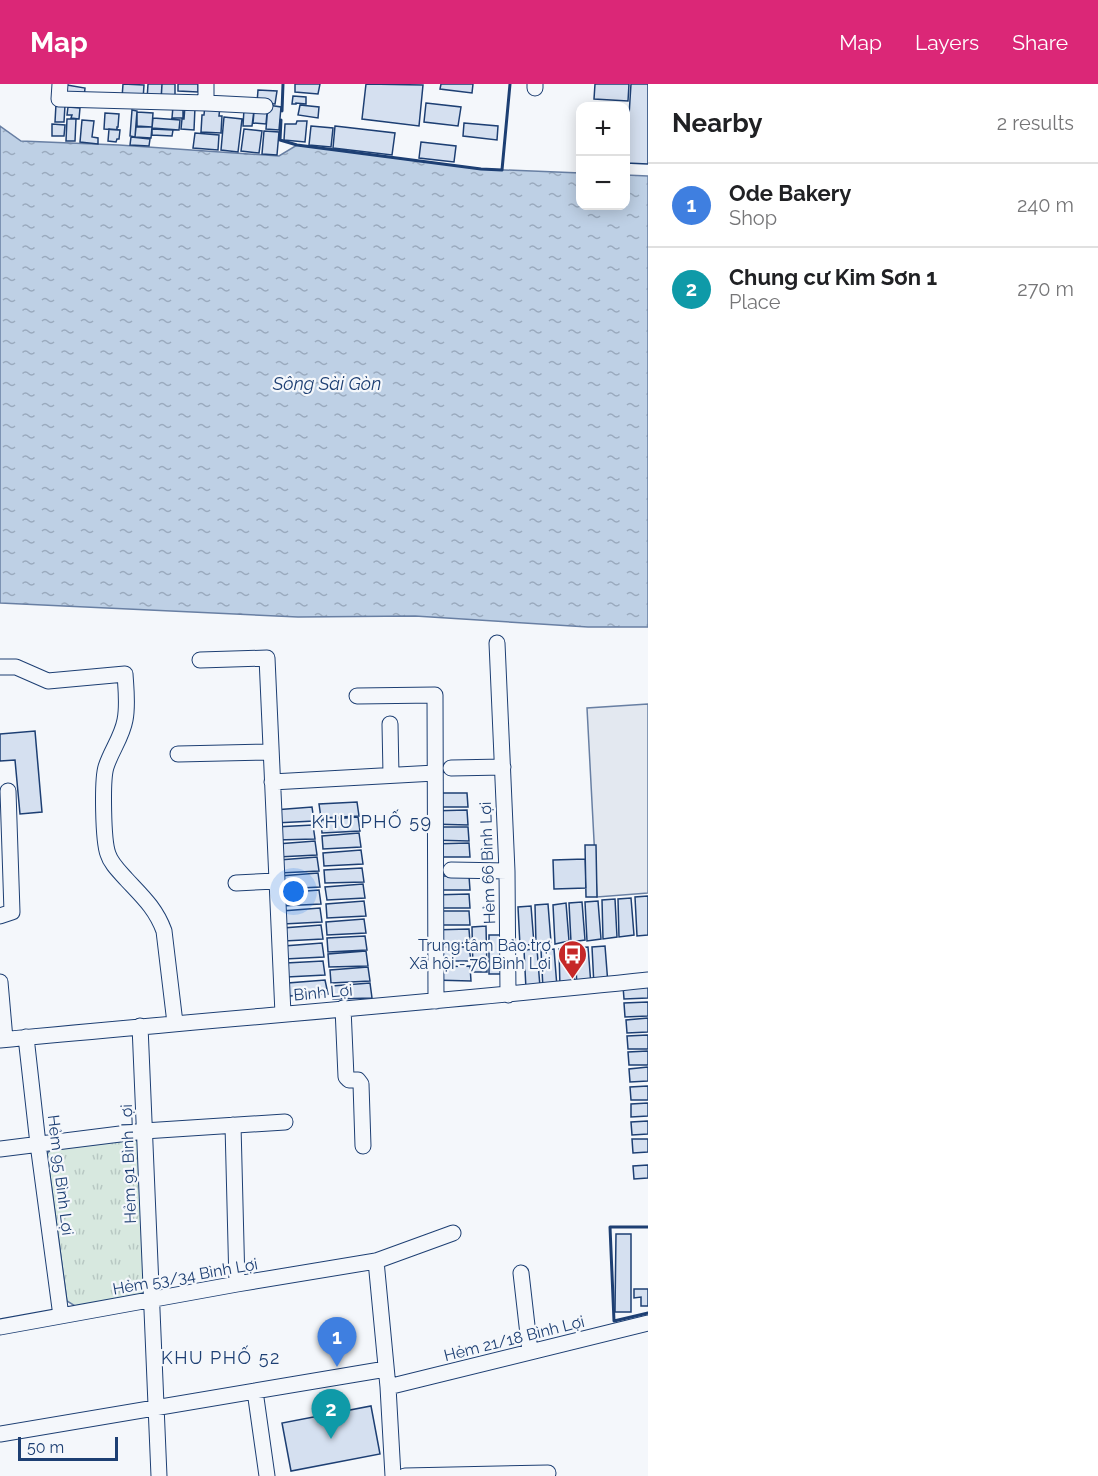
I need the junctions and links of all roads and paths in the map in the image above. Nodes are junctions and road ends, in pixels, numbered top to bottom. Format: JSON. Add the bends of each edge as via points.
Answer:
{"nodes":[{"id":1,"x":206,"y":84,"type":"edge"},
{"id":2,"x":60,"y":92,"type":"edge"},
{"id":3,"x":206,"y":103,"type":"junction"},
{"id":4,"x":265,"y":106,"type":"dead end"},
{"id":5,"x":497,"y":643,"type":"dead end"},
{"id":6,"x":200,"y":660,"type":"dead end"},
{"id":7,"x":0,"y":667,"type":"edge"},
{"id":8,"x":357,"y":696,"type":"dead end"},
{"id":9,"x":390,"y":724,"type":"dead end"},
{"id":10,"x":270,"y":752,"type":"junction"},
{"id":11,"x":178,"y":754,"type":"dead end"},
{"id":12,"x":503,"y":767,"type":"junction"},
{"id":13,"x":450,"y":768,"type":"dead end"},
{"id":14,"x":435,"y":773,"type":"junction"},
{"id":15,"x":391,"y":775,"type":"junction"},
{"id":16,"x":272,"y":782,"type":"junction"},
{"id":17,"x":8,"y":791,"type":"dead end"},
{"id":18,"x":451,"y":870,"type":"dead end"},
{"id":19,"x":507,"y":871,"type":"junction"},
{"id":20,"x":276,"y":881,"type":"junction"},
{"id":21,"x":236,"y":883,"type":"dead end"},
{"id":22,"x":0,"y":916,"type":"edge"},
{"id":23,"x":648,"y":980,"type":"edge"},
{"id":24,"x":0,"y":982,"type":"edge"},
{"id":25,"x":508,"y":995,"type":"junction"},
{"id":26,"x":435,"y":1001,"type":"junction"},
{"id":27,"x":343,"y":1008,"type":"junction"},
{"id":28,"x":283,"y":1014,"type":"junction"},
{"id":29,"x":175,"y":1023,"type":"junction"},
{"id":30,"x":140,"y":1026,"type":"junction"},
{"id":31,"x":26,"y":1037,"type":"junction"},
{"id":32,"x":2,"y":1039,"type":"edge"},
{"id":33,"x":285,"y":1122,"type":"dead end"},
{"id":34,"x":233,"y":1125,"type":"junction"},
{"id":35,"x":144,"y":1131,"type":"junction"},
{"id":36,"x":38,"y":1144,"type":"junction"},
{"id":37,"x":363,"y":1146,"type":"dead end"},
{"id":38,"x":0,"y":1149,"type":"edge"},
{"id":39,"x":453,"y":1233,"type":"dead end"},
{"id":40,"x":376,"y":1261,"type":"junction"},
{"id":41,"x":520,"y":1273,"type":"dead end"},
{"id":42,"x":237,"y":1284,"type":"junction"},
{"id":43,"x":151,"y":1300,"type":"junction"},
{"id":44,"x":61,"y":1316,"type":"junction"},
{"id":45,"x":648,"y":1323,"type":"edge"},
{"id":46,"x":0,"y":1327,"type":"edge"},
{"id":47,"x":530,"y":1352,"type":"junction"},
{"id":48,"x":386,"y":1369,"type":"junction"},
{"id":49,"x":388,"y":1388,"type":"junction"},
{"id":50,"x":255,"y":1391,"type":"junction"},
{"id":51,"x":156,"y":1407,"type":"junction"},
{"id":52,"x":0,"y":1434,"type":"edge"},
{"id":53,"x":548,"y":1473,"type":"dead end"},
{"id":54,"x":529,"y":1475,"type":"edge"},
{"id":55,"x":159,"y":1476,"type":"edge"},
{"id":56,"x":267,"y":1476,"type":"edge"},
{"id":57,"x":393,"y":1476,"type":"edge"},
{"id":58,"x":405,"y":1476,"type":"edge"},
{"id":59,"x":413,"y":1476,"type":"edge"}],
"edges":[{"from":1,"to":3,"type":"street"},
{"from":2,"to":3,"type":"street"},
{"from":3,"to":4,"type":"street"},
{"from":5,"to":12,"type":"street","name":"Hẻm 66 Bình Lợi"},
{"from":6,"to":10,"type":"street","via":[[267,658]]},
{"from":7,"to":29,"type":"street","via":[[16,667],[48,681],[125,675],[126,720],[103,783],[107,853],[159,918]]},
{"from":8,"to":14,"type":"street","via":[[435,695]]},
{"from":9,"to":15,"type":"street"},
{"from":10,"to":11,"type":"street"},
{"from":10,"to":16,"type":"street"},
{"from":12,"to":13,"type":"street"},
{"from":12,"to":19,"type":"street","name":"Hẻm 66 Bình Lợi"},
{"from":14,"to":15,"type":"street"},
{"from":14,"to":26,"type":"street"},
{"from":15,"to":16,"type":"street"},
{"from":16,"to":20,"type":"street"},
{"from":17,"to":22,"type":"street","via":[[12,912]]},
{"from":18,"to":19,"type":"street"},
{"from":19,"to":25,"type":"street","name":"Hẻm 66 Bình Lợi"},
{"from":20,"to":21,"type":"street"},
{"from":20,"to":28,"type":"street"},
{"from":23,"to":25,"type":"street","name":"Bình Lợi"},
{"from":24,"to":32,"type":"street"},
{"from":25,"to":26,"type":"street","name":"Bình Lợi"},
{"from":26,"to":27,"type":"street","name":"Bình Lợi"},
{"from":27,"to":28,"type":"street","name":"Bình Lợi"},
{"from":27,"to":37,"type":"street","via":[[346,1077],[361,1084]]},
{"from":28,"to":29,"type":"street","name":"Bình Lợi"},
{"from":29,"to":30,"type":"street","name":"Bình Lợi"},
{"from":30,"to":31,"type":"street","name":"Bình Lợi"},
{"from":30,"to":35,"type":"street","name":"Hẻm 91 Bình Lợi"},
{"from":31,"to":32,"type":"street","name":"Bình Lợi"},
{"from":31,"to":36,"type":"street","name":"Hẻm 95 Bình Lợi"},
{"from":33,"to":34,"type":"street"},
{"from":34,"to":35,"type":"street"},
{"from":34,"to":42,"type":"street"},
{"from":35,"to":36,"type":"street"},
{"from":35,"to":43,"type":"street","name":"Hẻm 91 Bình Lợi"},
{"from":36,"to":38,"type":"street"},
{"from":36,"to":44,"type":"street","name":"Hẻm 95 Bình Lợi"},
{"from":39,"to":40,"type":"street","name":"Hẻm 53/34 Bình Lợi"},
{"from":40,"to":42,"type":"street","name":"Hẻm 53/34 Bình Lợi"},
{"from":40,"to":48,"type":"street"},
{"from":41,"to":47,"type":"street"},
{"from":42,"to":43,"type":"street","name":"Hẻm 53/34 Bình Lợi"},
{"from":43,"to":44,"type":"street","name":"Hẻm 53/34 Bình Lợi"},
{"from":43,"to":51,"type":"street","name":"Hẻm 91 Bình Lợi"},
{"from":44,"to":46,"type":"street","name":"Hẻm 53/34 Bình Lợi"},
{"from":45,"to":47,"type":"street","name":"Hẻm 21/18 Bình Lợi"},
{"from":47,"to":49,"type":"street","name":"Hẻm 21/18 Bình Lợi"},
{"from":48,"to":49,"type":"street"},
{"from":48,"to":50,"type":"street"},
{"from":49,"to":57,"type":"street"},
{"from":50,"to":51,"type":"street"},
{"from":50,"to":56,"type":"street"},
{"from":51,"to":52,"type":"street"},
{"from":51,"to":55,"type":"street","name":"Hẻm 91 Bình Lợi"},
{"from":53,"to":54,"type":"street"},
{"from":54,"to":59,"type":"street"},
{"from":58,"to":59,"type":"street"}]}
